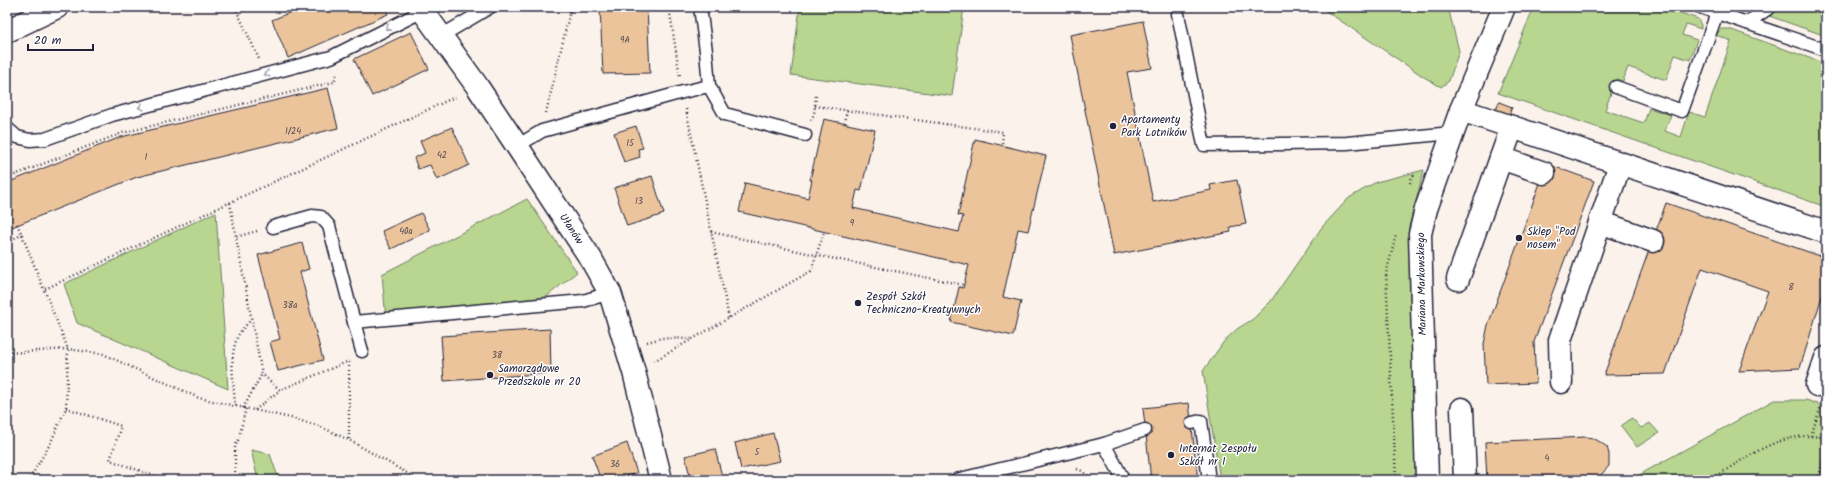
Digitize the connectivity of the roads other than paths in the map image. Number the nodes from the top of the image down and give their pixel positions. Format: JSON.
{"nodes":[{"id":1,"x":57,"y":7,"type":"edge"},
{"id":2,"x":490,"y":7,"type":"edge"},
{"id":3,"x":700,"y":7,"type":"edge"},
{"id":4,"x":1504,"y":7,"type":"edge"},
{"id":5,"x":1700,"y":7,"type":"edge"},
{"id":6,"x":1770,"y":7,"type":"edge"},
{"id":7,"x":421,"y":9,"type":"edge"},
{"id":8,"x":1717,"y":13,"type":"junction"},
{"id":9,"x":1178,"y":14,"type":"dead end"},
{"id":10,"x":1747,"y":23,"type":"junction"},
{"id":11,"x":7,"y":31,"type":"edge"},
{"id":12,"x":441,"y":36,"type":"junction"},
{"id":13,"x":1826,"y":50,"type":"edge"},
{"id":14,"x":709,"y":86,"type":"junction"},
{"id":15,"x":1616,"y":87,"type":"dead end"},
{"id":16,"x":1460,"y":110,"type":"junction"},
{"id":17,"x":1512,"y":127,"type":"junction"},
{"id":18,"x":7,"y":128,"type":"edge"},
{"id":19,"x":1452,"y":133,"type":"junction"},
{"id":20,"x":805,"y":135,"type":"road end"},
{"id":21,"x":517,"y":146,"type":"junction"},
{"id":22,"x":1501,"y":158,"type":"junction"},
{"id":23,"x":1620,"y":164,"type":"junction"},
{"id":24,"x":1544,"y":173,"type":"dead end"},
{"id":25,"x":1600,"y":222,"type":"junction"},
{"id":26,"x":273,"y":227,"type":"road end"},
{"id":27,"x":1826,"y":232,"type":"edge"},
{"id":28,"x":1653,"y":241,"type":"dead end"},
{"id":29,"x":1458,"y":279,"type":"dead end"},
{"id":30,"x":610,"y":293,"type":"junction"},
{"id":31,"x":354,"y":322,"type":"junction"},
{"id":32,"x":362,"y":351,"type":"road end"},
{"id":33,"x":1826,"y":358,"type":"edge"},
{"id":34,"x":1561,"y":382,"type":"dead end"},
{"id":35,"x":1819,"y":395,"type":"road end"},
{"id":36,"x":1462,"y":409,"type":"dead end"},
{"id":37,"x":1192,"y":423,"type":"dead end"},
{"id":38,"x":1145,"y":430,"type":"dead end"},
{"id":39,"x":1104,"y":444,"type":"junction"},
{"id":40,"x":661,"y":480,"type":"edge"},
{"id":41,"x":956,"y":480,"type":"edge"},
{"id":42,"x":1122,"y":480,"type":"edge"},
{"id":43,"x":1209,"y":480,"type":"edge"},
{"id":44,"x":1427,"y":480,"type":"edge"},
{"id":45,"x":1465,"y":480,"type":"edge"}],
"edges":[{"from":1,"to":11,"type":"street"},
{"from":2,"to":12,"type":"lane"},
{"from":3,"to":14,"type":"lane"},
{"from":4,"to":16,"type":"street","name":"Mariana Markowskiego"},
{"from":5,"to":8,"type":"lane"},
{"from":6,"to":10,"type":"lane"},
{"from":7,"to":12,"type":"street","name":"Ułanów"},
{"from":7,"to":18,"type":"lane","one_way":true},
{"from":8,"to":10,"type":"lane"},
{"from":8,"to":15,"type":"lane"},
{"from":9,"to":19,"type":"lane"},
{"from":10,"to":13,"type":"lane"},
{"from":12,"to":21,"type":"street","name":"Ułanów"},
{"from":14,"to":20,"type":"lane"},
{"from":14,"to":21,"type":"lane"},
{"from":16,"to":17,"type":"street"},
{"from":16,"to":19,"type":"street","name":"Mariana Markowskiego"},
{"from":17,"to":22,"type":"street"},
{"from":17,"to":23,"type":"street"},
{"from":19,"to":44,"type":"street","name":"Mariana Markowskiego"},
{"from":21,"to":30,"type":"street","name":"Ułanów"},
{"from":22,"to":24,"type":"street"},
{"from":22,"to":29,"type":"street"},
{"from":23,"to":25,"type":"street"},
{"from":23,"to":27,"type":"street"},
{"from":25,"to":28,"type":"street"},
{"from":25,"to":34,"type":"street"},
{"from":26,"to":31,"type":"lane"},
{"from":30,"to":31,"type":"lane"},
{"from":30,"to":40,"type":"street","name":"Ułanów"},
{"from":31,"to":32,"type":"lane"},
{"from":33,"to":35,"type":"street"},
{"from":36,"to":45,"type":"street"},
{"from":37,"to":43,"type":"lane"},
{"from":38,"to":39,"type":"lane"},
{"from":39,"to":41,"type":"lane"},
{"from":39,"to":42,"type":"lane"}]}
